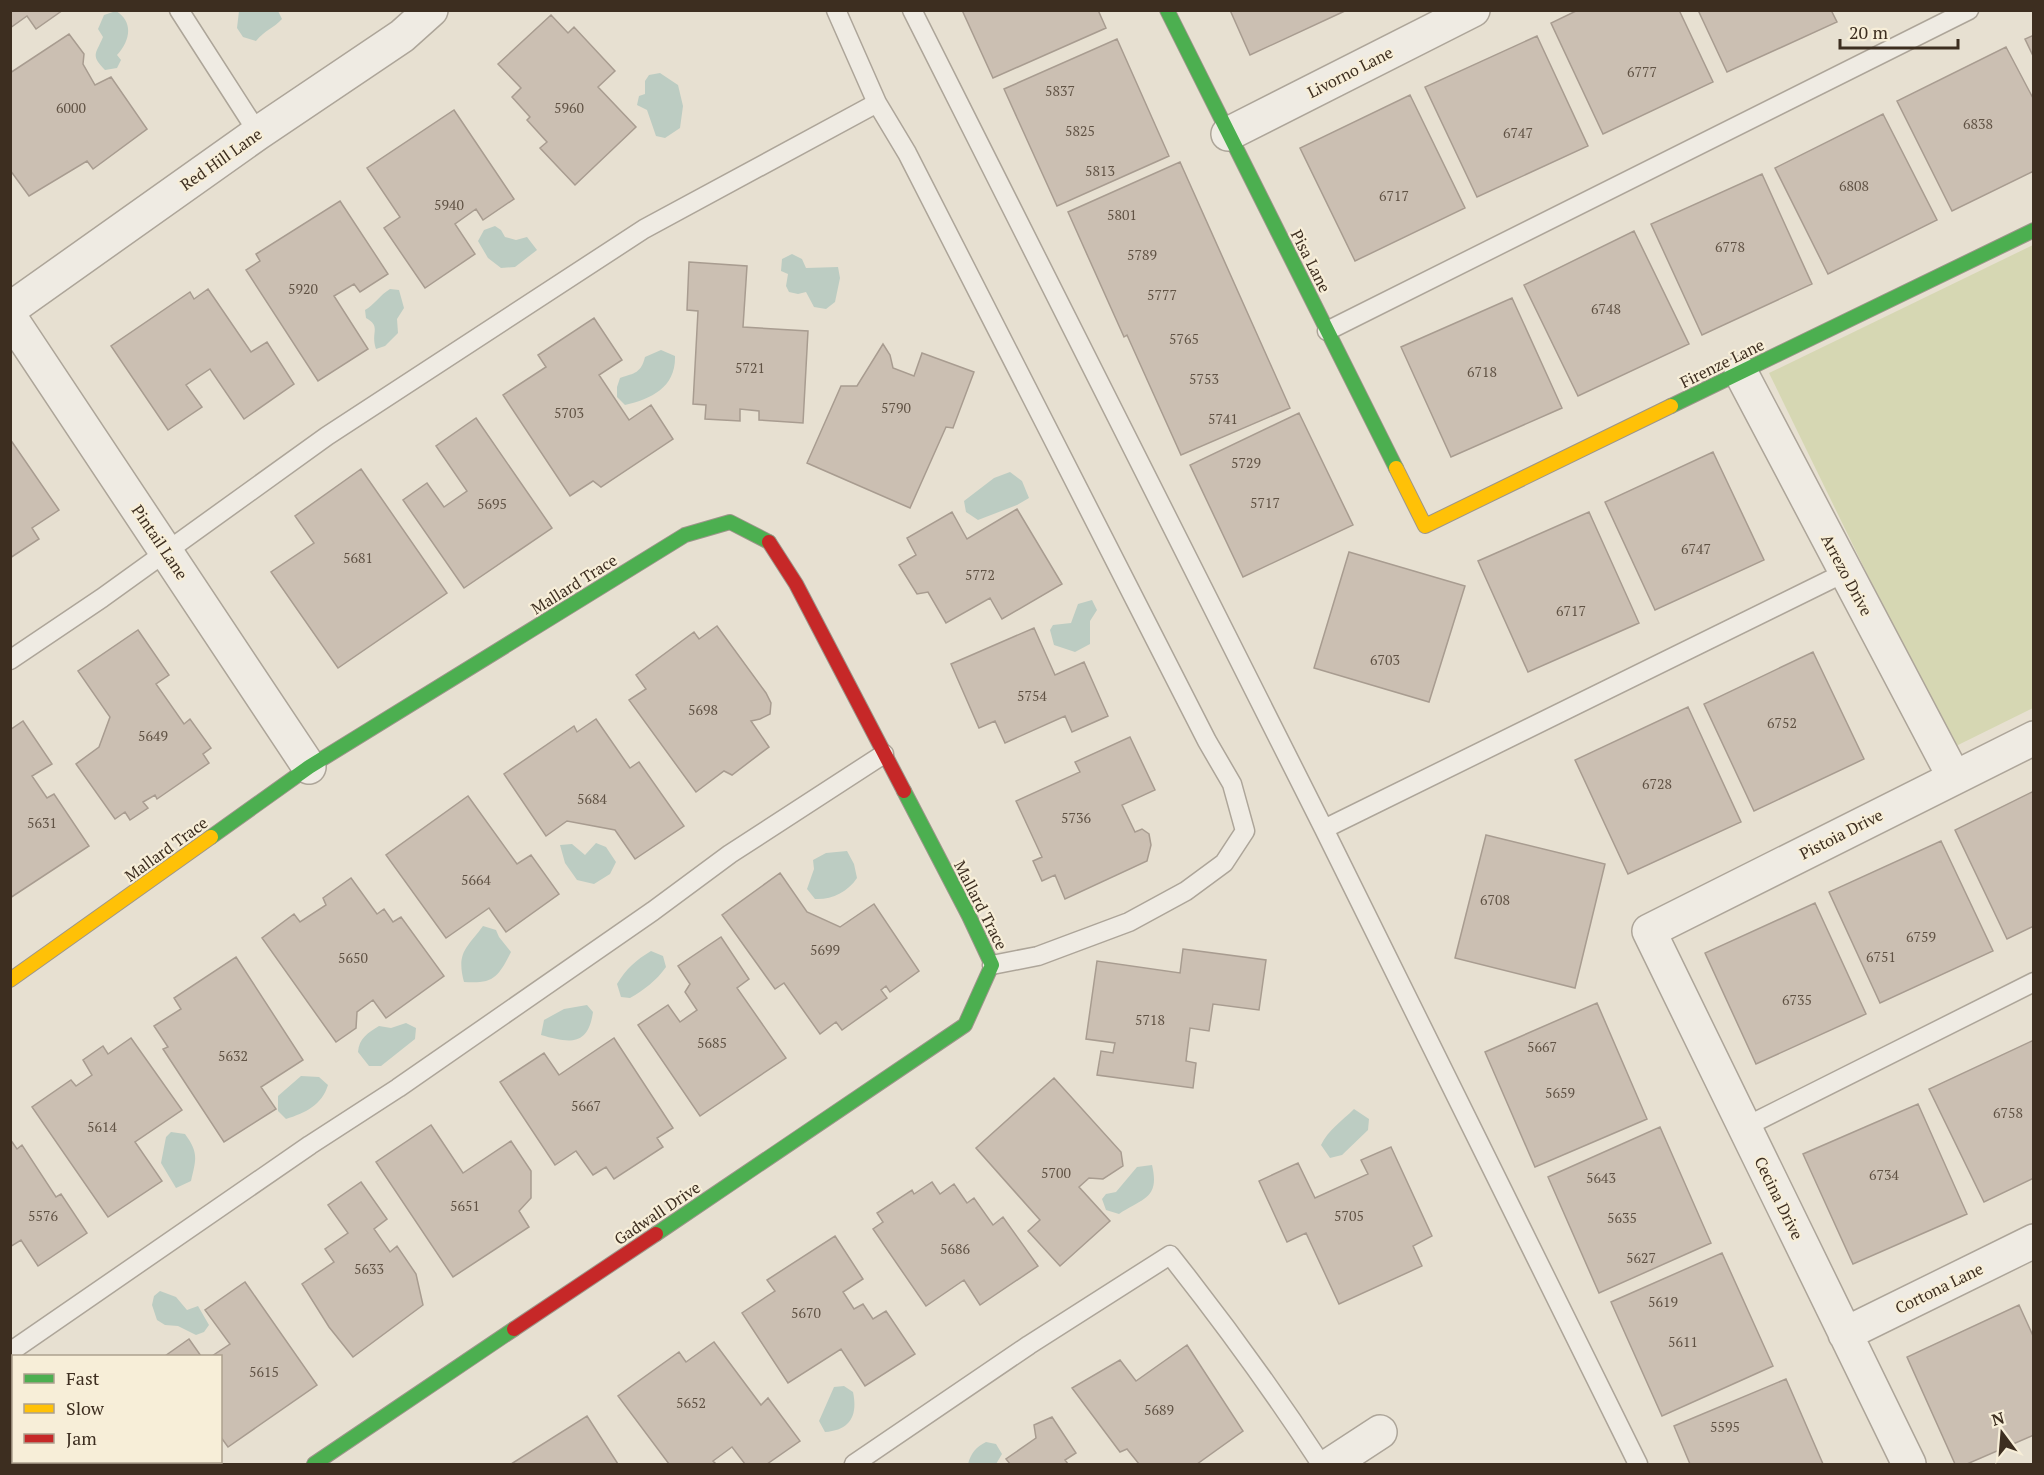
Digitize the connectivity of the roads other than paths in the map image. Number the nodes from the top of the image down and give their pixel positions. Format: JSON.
{"nodes":[{"id":1,"x":179,"y":10,"type":"edge"},
{"id":2,"x":430,"y":10,"type":"edge"},
{"id":3,"x":836,"y":10,"type":"edge"},
{"id":4,"x":912,"y":10,"type":"edge"},
{"id":5,"x":1167,"y":10,"type":"edge"},
{"id":6,"x":1473,"y":10,"type":"edge"},
{"id":7,"x":1969,"y":10,"type":"edge"},
{"id":8,"x":877,"y":103,"type":"junction"},
{"id":9,"x":258,"y":133,"type":"junction"},
{"id":10,"x":1228,"y":134,"type":"junction"},
{"id":11,"x":2034,"y":230,"type":"edge"},
{"id":12,"x":10,"y":309,"type":"edge"},
{"id":13,"x":10,"y":317,"type":"edge"},
{"id":14,"x":1327,"y":331,"type":"junction"},
{"id":15,"x":1741,"y":373,"type":"junction"},
{"id":16,"x":1425,"y":526,"type":"joint"},
{"id":17,"x":166,"y":552,"type":"junction"},
{"id":18,"x":1846,"y":572,"type":"junction"},
{"id":19,"x":10,"y":660,"type":"edge"},
{"id":20,"x":2034,"y":738,"type":"edge"},
{"id":21,"x":884,"y":753,"type":"junction"},
{"id":22,"x":309,"y":767,"type":"junction"},
{"id":23,"x":1954,"y":777,"type":"junction"},
{"id":24,"x":1324,"y":829,"type":"junction"},
{"id":25,"x":1649,"y":931,"type":"joint"},
{"id":26,"x":992,"y":965,"type":"junction"},
{"id":27,"x":10,"y":980,"type":"edge"},
{"id":28,"x":2034,"y":982,"type":"edge"},
{"id":29,"x":1745,"y":1127,"type":"junction"},
{"id":30,"x":2034,"y":1241,"type":"edge"},
{"id":31,"x":1845,"y":1334,"type":"junction"},
{"id":32,"x":10,"y":1352,"type":"edge"},
{"id":33,"x":1380,"y":1432,"type":"dead end"},
{"id":34,"x":314,"y":1464,"type":"edge"},
{"id":35,"x":854,"y":1464,"type":"edge"},
{"id":36,"x":1321,"y":1464,"type":"edge"},
{"id":37,"x":1331,"y":1464,"type":"edge"},
{"id":38,"x":1638,"y":1464,"type":"edge"},
{"id":39,"x":1909,"y":1464,"type":"edge"}],
"edges":[{"from":1,"to":9,"type":"lane"},
{"from":2,"to":9,"type":"street","name":"Red Hill Lane"},
{"from":3,"to":8,"type":"lane"},
{"from":4,"to":24,"type":"lane"},
{"from":5,"to":10,"type":"street","name":"Pisa Lane"},
{"from":6,"to":10,"type":"street","name":"Livorno Lane"},
{"from":7,"to":14,"type":"lane"},
{"from":8,"to":17,"type":"lane"},
{"from":8,"to":26,"type":"lane"},
{"from":9,"to":12,"type":"street","name":"Red Hill Lane"},
{"from":10,"to":14,"type":"street","name":"Pisa Lane"},
{"from":11,"to":15,"type":"street","name":"Firenze Lane"},
{"from":13,"to":17,"type":"street","name":"Pintail Lane"},
{"from":14,"to":16,"type":"street","name":"Pisa Lane"},
{"from":15,"to":16,"type":"street","name":"Firenze Lane"},
{"from":15,"to":18,"type":"street","name":"Arrezo Drive"},
{"from":17,"to":19,"type":"lane"},
{"from":17,"to":22,"type":"street","name":"Pintail Lane"},
{"from":18,"to":23,"type":"street","name":"Arrezo Drive"},
{"from":18,"to":24,"type":"lane"},
{"from":20,"to":23,"type":"street","name":"Pistoia Drive"},
{"from":21,"to":22,"type":"street","name":"Mallard Trace"},
{"from":21,"to":26,"type":"street","name":"Mallard Trace"},
{"from":21,"to":32,"type":"lane"},
{"from":22,"to":27,"type":"street","name":"Mallard Trace"},
{"from":23,"to":25,"type":"street","name":"Pistoia Drive"},
{"from":24,"to":38,"type":"lane"},
{"from":25,"to":29,"type":"street","name":"Cecina Drive"},
{"from":26,"to":34,"type":"street","name":"Gadwall Drive"},
{"from":28,"to":29,"type":"lane"},
{"from":29,"to":31,"type":"street","name":"Cecina Drive"},
{"from":30,"to":31,"type":"street","name":"Cortona Lane"},
{"from":31,"to":39,"type":"street","name":"Cecina Drive"},
{"from":33,"to":37,"type":"street"},
{"from":35,"to":36,"type":"lane"}]}
